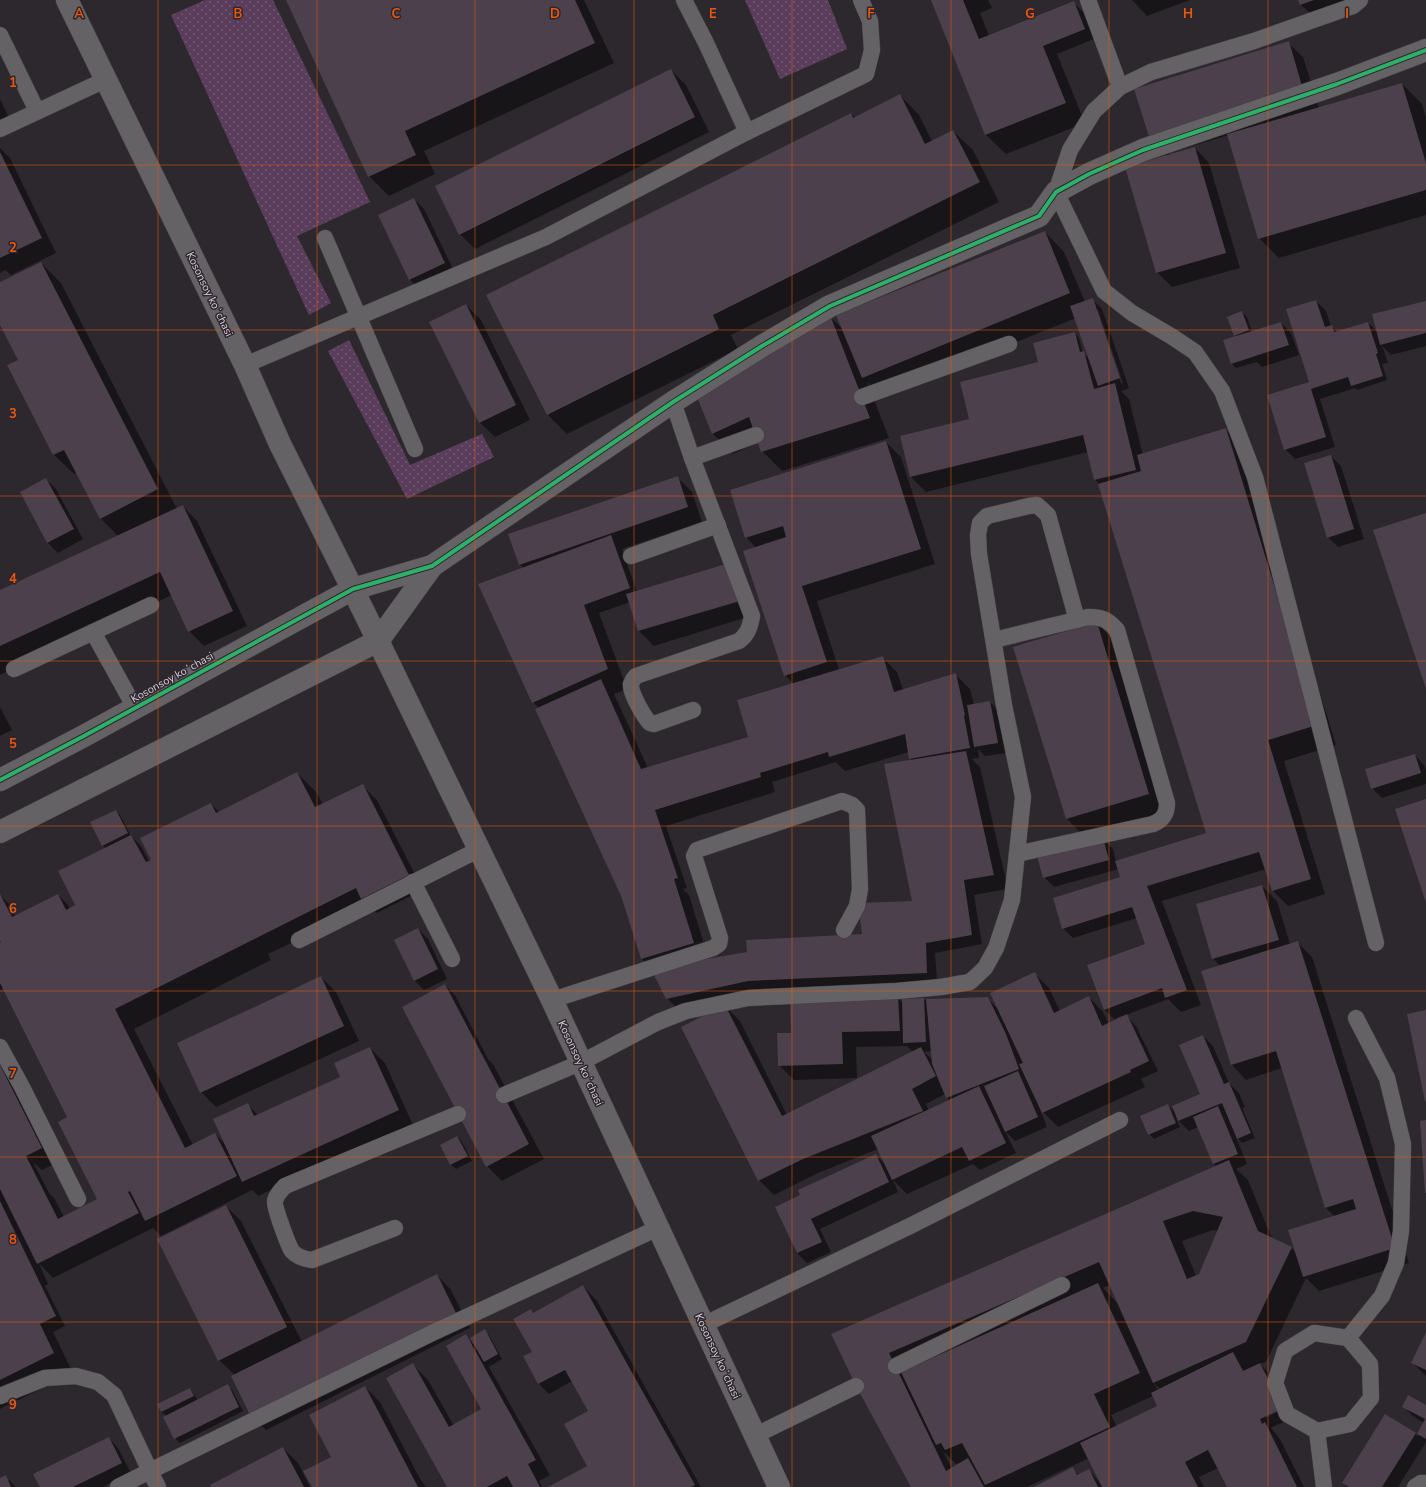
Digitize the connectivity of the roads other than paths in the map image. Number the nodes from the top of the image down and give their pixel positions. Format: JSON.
{"nodes":[{"id":1,"x":67,"y":0,"type":"edge"},
{"id":2,"x":684,"y":0,"type":"edge"},
{"id":3,"x":861,"y":0,"type":"edge"},
{"id":4,"x":1088,"y":0,"type":"edge"},
{"id":5,"x":1360,"y":0,"type":"edge"},
{"id":6,"x":0,"y":34,"type":"edge"},
{"id":7,"x":1426,"y":50,"type":"edge"},
{"id":8,"x":105,"y":80,"type":"junction"},
{"id":9,"x":1120,"y":87,"type":"junction"},
{"id":10,"x":37,"y":112,"type":"junction"},
{"id":11,"x":0,"y":129,"type":"edge"},
{"id":12,"x":747,"y":132,"type":"junction"},
{"id":13,"x":1056,"y":192,"type":"junction"},
{"id":14,"x":325,"y":238,"type":"dead end"},
{"id":15,"x":359,"y":317,"type":"junction"},
{"id":16,"x":1009,"y":344,"type":"dead end"},
{"id":17,"x":244,"y":365,"type":"junction"},
{"id":18,"x":862,"y":397,"type":"dead end"},
{"id":19,"x":673,"y":402,"type":"junction"},
{"id":20,"x":756,"y":435,"type":"dead end"},
{"id":21,"x":415,"y":449,"type":"dead end"},
{"id":22,"x":692,"y":458,"type":"junction"},
{"id":23,"x":718,"y":525,"type":"junction"},
{"id":24,"x":631,"y":556,"type":"dead end"},
{"id":25,"x":432,"y":566,"type":"junction"},
{"id":26,"x":353,"y":589,"type":"junction"},
{"id":27,"x":151,"y":605,"type":"dead end"},
{"id":28,"x":1077,"y":620,"type":"junction"},
{"id":29,"x":94,"y":632,"type":"junction"},
{"id":30,"x":994,"y":640,"type":"junction"},
{"id":31,"x":378,"y":641,"type":"junction"},
{"id":32,"x":14,"y":669,"type":"dead end"},
{"id":33,"x":135,"y":708,"type":"junction"},
{"id":34,"x":693,"y":710,"type":"dead end"},
{"id":35,"x":0,"y":780,"type":"edge"},
{"id":36,"x":0,"y":832,"type":"edge"},
{"id":37,"x":478,"y":850,"type":"junction"},
{"id":38,"x":1017,"y":854,"type":"junction"},
{"id":39,"x":413,"y":882,"type":"junction"},
{"id":40,"x":844,"y":930,"type":"dead end"},
{"id":41,"x":299,"y":940,"type":"dead end"},
{"id":42,"x":1376,"y":943,"type":"dead end"},
{"id":43,"x":452,"y":959,"type":"dead end"},
{"id":44,"x":552,"y":1000,"type":"junction"},
{"id":45,"x":1356,"y":1018,"type":"dead end"},
{"id":46,"x":0,"y":1047,"type":"edge"},
{"id":47,"x":580,"y":1063,"type":"junction"},
{"id":48,"x":504,"y":1095,"type":"dead end"},
{"id":49,"x":458,"y":1114,"type":"dead end"},
{"id":50,"x":1120,"y":1120,"type":"dead end"},
{"id":51,"x":78,"y":1199,"type":"dead end"},
{"id":52,"x":395,"y":1228,"type":"dead end"},
{"id":53,"x":658,"y":1228,"type":"junction"},
{"id":54,"x":1062,"y":1285,"type":"dead end"},
{"id":55,"x":703,"y":1326,"type":"junction"},
{"id":56,"x":1348,"y":1338,"type":"junction"},
{"id":57,"x":896,"y":1366,"type":"dead end"},
{"id":58,"x":856,"y":1386,"type":"dead end"},
{"id":59,"x":0,"y":1396,"type":"edge"},
{"id":60,"x":1317,"y":1431,"type":"junction"},
{"id":61,"x":754,"y":1436,"type":"junction"},
{"id":62,"x":150,"y":1471,"type":"junction"},
{"id":63,"x":1426,"y":1483,"type":"edge"},
{"id":64,"x":118,"y":1487,"type":"edge"},
{"id":65,"x":158,"y":1487,"type":"edge"},
{"id":66,"x":779,"y":1487,"type":"edge"},
{"id":67,"x":1324,"y":1487,"type":"edge"},
{"id":68,"x":1415,"y":1487,"type":"edge"}],
"edges":[{"from":1,"to":8,"type":"street","name":"Kosonsoy koʻchasi"},
{"from":2,"to":12,"type":"lane"},
{"from":3,"to":12,"type":"lane"},
{"from":4,"to":9,"type":"lane"},
{"from":5,"to":9,"type":"lane"},
{"from":6,"to":10,"type":"lane"},
{"from":7,"to":13,"type":"street"},
{"from":8,"to":10,"type":"lane"},
{"from":8,"to":17,"type":"street","name":"Kosonsoy koʻchasi"},
{"from":9,"to":13,"type":"lane"},
{"from":10,"to":11,"type":"lane"},
{"from":12,"to":15,"type":"lane"},
{"from":13,"to":19,"type":"street"},
{"from":13,"to":42,"type":"lane"},
{"from":14,"to":15,"type":"lane"},
{"from":15,"to":17,"type":"lane"},
{"from":15,"to":21,"type":"lane"},
{"from":16,"to":18,"type":"lane"},
{"from":17,"to":26,"type":"street","name":"Kosonsoy koʻchasi"},
{"from":19,"to":22,"type":"lane"},
{"from":19,"to":25,"type":"street"},
{"from":20,"to":22,"type":"lane"},
{"from":22,"to":23,"type":"lane"},
{"from":23,"to":24,"type":"lane"},
{"from":23,"to":34,"type":"lane"},
{"from":25,"to":26,"type":"street"},
{"from":25,"to":31,"type":"street"},
{"from":26,"to":31,"type":"street","name":"Kosonsoy koʻchasi"},
{"from":26,"to":33,"type":"street","name":"Kosonsoy koʻchasi"},
{"from":27,"to":29,"type":"lane"},
{"from":28,"to":30,"type":"lane"},
{"from":28,"to":30,"type":"lane"},
{"from":28,"to":38,"type":"lane"},
{"from":29,"to":32,"type":"lane"},
{"from":29,"to":33,"type":"lane"},
{"from":30,"to":38,"type":"lane"},
{"from":31,"to":36,"type":"street"},
{"from":31,"to":37,"type":"street","name":"Kosonsoy koʻchasi"},
{"from":33,"to":35,"type":"street","name":"Kosonsoy koʻchasi"},
{"from":37,"to":39,"type":"lane"},
{"from":37,"to":44,"type":"street","name":"Kosonsoy koʻchasi"},
{"from":38,"to":47,"type":"lane"},
{"from":39,"to":41,"type":"lane"},
{"from":39,"to":43,"type":"lane"},
{"from":40,"to":44,"type":"lane"},
{"from":44,"to":47,"type":"street","name":"Kosonsoy koʻchasi"},
{"from":45,"to":56,"type":"lane"},
{"from":46,"to":51,"type":"lane"},
{"from":47,"to":48,"type":"lane"},
{"from":47,"to":53,"type":"street","name":"Kosonsoy koʻchasi"},
{"from":49,"to":52,"type":"lane"},
{"from":50,"to":55,"type":"lane"},
{"from":53,"to":55,"type":"street","name":"Kosonsoy koʻchasi"},
{"from":53,"to":62,"type":"lane"},
{"from":54,"to":57,"type":"lane"},
{"from":55,"to":61,"type":"street","name":"Kosonsoy koʻchasi"},
{"from":56,"to":60,"type":"lane"},
{"from":56,"to":60,"type":"lane"},
{"from":58,"to":61,"type":"lane"},
{"from":59,"to":62,"type":"lane"},
{"from":60,"to":67,"type":"lane"},
{"from":61,"to":66,"type":"street","name":"Kosonsoy koʻchasi"},
{"from":62,"to":64,"type":"lane"},
{"from":62,"to":65,"type":"lane"},
{"from":63,"to":68,"type":"lane"}]}
